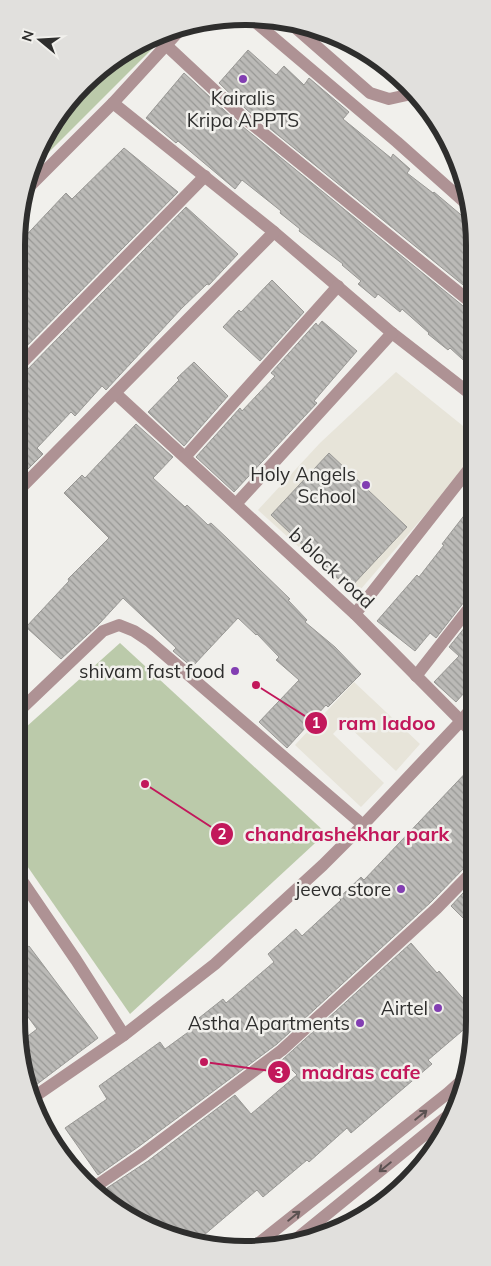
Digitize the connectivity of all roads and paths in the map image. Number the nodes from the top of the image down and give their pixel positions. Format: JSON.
{"nodes":[{"id":1,"x":259,"y":25,"type":"edge"},
{"id":2,"x":301,"y":32,"type":"edge"},
{"id":3,"x":173,"y":38,"type":"edge"},
{"id":4,"x":166,"y":46,"type":"junction"},
{"id":5,"x":406,"y":95,"type":"edge"},
{"id":6,"x":113,"y":103,"type":"junction"},
{"id":7,"x":205,"y":176,"type":"junction"},
{"id":8,"x":35,"y":181,"type":"edge"},
{"id":9,"x":461,"y":198,"type":"edge"},
{"id":10,"x":274,"y":232,"type":"junction"},
{"id":11,"x":338,"y":286,"type":"junction"},
{"id":12,"x":466,"y":298,"type":"edge"},
{"id":13,"x":392,"y":333,"type":"junction"},
{"id":14,"x":25,"y":360,"type":"edge"},
{"id":15,"x":466,"y":391,"type":"edge"},
{"id":16,"x":115,"y":393,"type":"junction"},
{"id":17,"x":185,"y":457,"type":"junction"},
{"id":18,"x":466,"y":473,"type":"edge"},
{"id":19,"x":25,"y":484,"type":"edge"},
{"id":20,"x":236,"y":504,"type":"junction"},
{"id":21,"x":466,"y":612,"type":"edge"},
{"id":22,"x":355,"y":614,"type":"junction"},
{"id":23,"x":416,"y":676,"type":"junction"},
{"id":24,"x":25,"y":705,"type":"edge"},
{"id":25,"x":466,"y":715,"type":"edge"},
{"id":26,"x":461,"y":721,"type":"junction"},
{"id":27,"x":466,"y":726,"type":"edge"},
{"id":28,"x":363,"y":825,"type":"junction"},
{"id":29,"x":466,"y":878,"type":"edge"},
{"id":30,"x":25,"y":885,"type":"edge"},
{"id":31,"x":124,"y":1035,"type":"junction"},
{"id":32,"x":456,"y":1086,"type":"edge"},
{"id":33,"x":38,"y":1094,"type":"edge"},
{"id":34,"x":441,"y":1121,"type":"edge"},
{"id":35,"x":98,"y":1184,"type":"edge"},
{"id":36,"x":304,"y":1233,"type":"edge"},
{"id":37,"x":263,"y":1241,"type":"edge"}],
"edges":[{"from":1,"to":9,"type":"street"},
{"from":2,"to":5,"type":"street"},
{"from":3,"to":4,"type":"street"},
{"from":4,"to":6,"type":"street"},
{"from":4,"to":12,"type":"street"},
{"from":6,"to":7,"type":"street"},
{"from":6,"to":8,"type":"street"},
{"from":7,"to":10,"type":"street"},
{"from":7,"to":14,"type":"street"},
{"from":10,"to":11,"type":"street"},
{"from":10,"to":16,"type":"street"},
{"from":11,"to":13,"type":"street"},
{"from":11,"to":17,"type":"street"},
{"from":13,"to":15,"type":"street"},
{"from":13,"to":20,"type":"street"},
{"from":16,"to":17,"type":"street","name":"b block road"},
{"from":16,"to":19,"type":"street"},
{"from":17,"to":20,"type":"street","name":"b block road"},
{"from":18,"to":22,"type":"street"},
{"from":20,"to":22,"type":"street","name":"b block road"},
{"from":21,"to":23,"type":"street"},
{"from":22,"to":23,"type":"street","name":"b block road"},
{"from":23,"to":26,"type":"street","name":"b block road"},
{"from":24,"to":28,"type":"street"},
{"from":25,"to":26,"type":"street"},
{"from":26,"to":27,"type":"street","name":"b block road"},
{"from":26,"to":28,"type":"street"},
{"from":28,"to":31,"type":"street"},
{"from":29,"to":35,"type":"street"},
{"from":30,"to":31,"type":"street"},
{"from":31,"to":33,"type":"street"},
{"from":37,"to":32,"type":"street","one_way":true},
{"from":34,"to":36,"type":"street","one_way":true}]}
